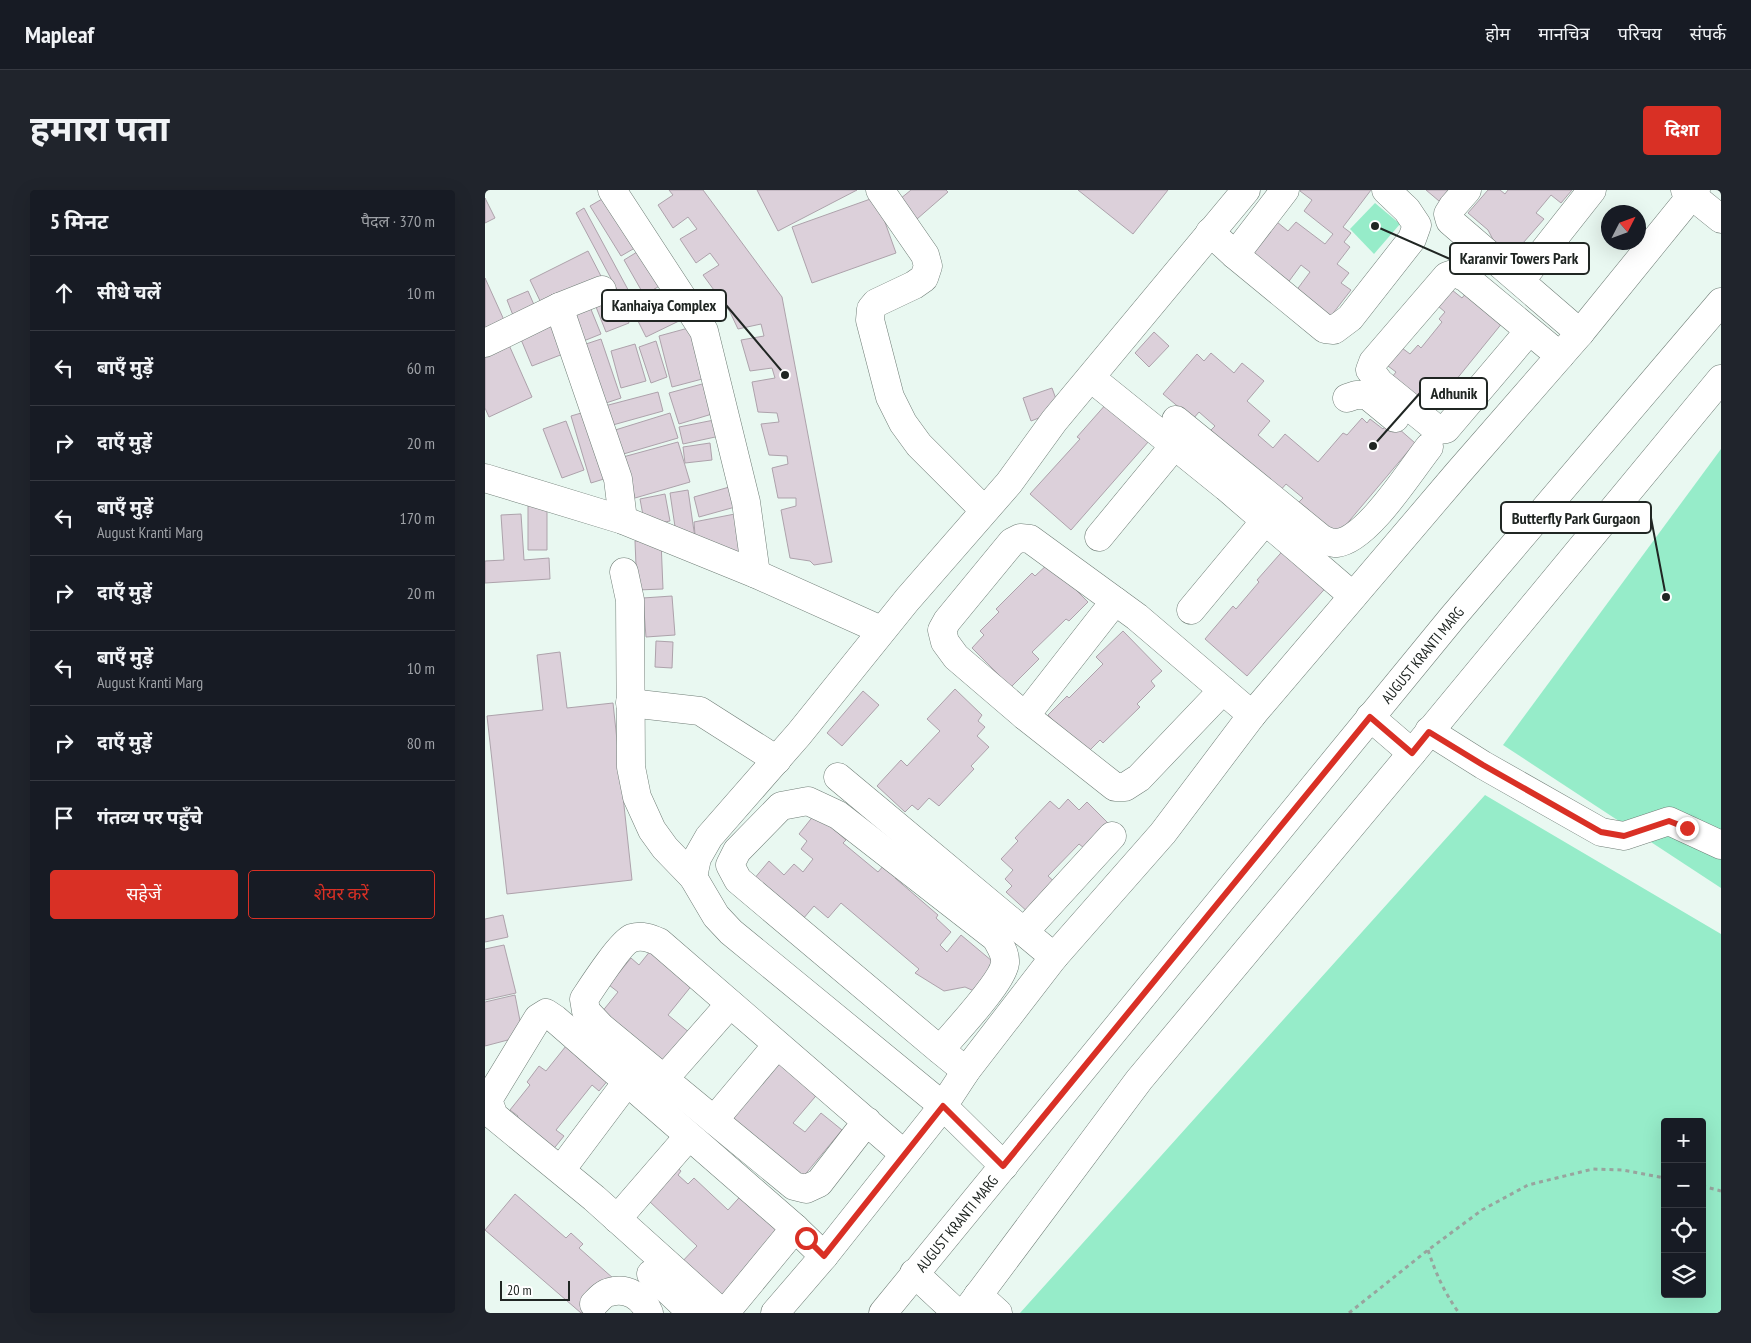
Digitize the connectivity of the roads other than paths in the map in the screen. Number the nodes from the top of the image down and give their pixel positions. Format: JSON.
{"nodes":[{"id":1,"x":612,"y":190,"type":"edge"},
{"id":2,"x":880,"y":190,"type":"edge"},
{"id":3,"x":1246,"y":190,"type":"edge"},
{"id":4,"x":1285,"y":190,"type":"edge"},
{"id":5,"x":1386,"y":190,"type":"edge"},
{"id":6,"x":1467,"y":190,"type":"edge"},
{"id":7,"x":1592,"y":190,"type":"edge"},
{"id":8,"x":1691,"y":192,"type":"edge"},
{"id":9,"x":1721,"y":219,"type":"edge"},
{"id":10,"x":1210,"y":232,"type":"junction"},
{"id":11,"x":1235,"y":255,"type":"junction"},
{"id":12,"x":1521,"y":280,"type":"junction"},
{"id":13,"x":602,"y":290,"type":"dead end"},
{"id":14,"x":1721,"y":302,"type":"edge"},
{"id":15,"x":559,"y":307,"type":"junction"},
{"id":16,"x":1529,"y":332,"type":"junction"},
{"id":17,"x":1580,"y":333,"type":"junction"},
{"id":18,"x":485,"y":343,"type":"edge"},
{"id":19,"x":1560,"y":356,"type":"junction"},
{"id":20,"x":1091,"y":378,"type":"junction"},
{"id":21,"x":1721,"y":379,"type":"edge"},
{"id":22,"x":1347,"y":398,"type":"dead end"},
{"id":23,"x":1175,"y":433,"type":"junction"},
{"id":24,"x":1429,"y":447,"type":"junction"},
{"id":25,"x":1458,"y":473,"type":"junction"},
{"id":26,"x":485,"y":478,"type":"edge"},
{"id":27,"x":984,"y":510,"type":"junction"},
{"id":28,"x":623,"y":520,"type":"junction"},
{"id":29,"x":1265,"y":521,"type":"junction"},
{"id":30,"x":1099,"y":538,"type":"dead end"},
{"id":31,"x":624,"y":572,"type":"dead end"},
{"id":32,"x":756,"y":574,"type":"junction"},
{"id":33,"x":1353,"y":596,"type":"junction"},
{"id":34,"x":1115,"y":602,"type":"junction"},
{"id":35,"x":1191,"y":610,"type":"dead end"},
{"id":36,"x":881,"y":630,"type":"junction"},
{"id":37,"x":1223,"y":690,"type":"junction"},
{"id":38,"x":630,"y":703,"type":"junction"},
{"id":39,"x":1251,"y":715,"type":"junction"},
{"id":40,"x":1025,"y":716,"type":"junction"},
{"id":41,"x":1370,"y":717,"type":"junction"},
{"id":42,"x":1429,"y":732,"type":"junction"},
{"id":43,"x":1412,"y":753,"type":"junction"},
{"id":44,"x":777,"y":760,"type":"junction"},
{"id":45,"x":838,"y":777,"type":"dead end"},
{"id":46,"x":1112,"y":836,"type":"dead end"},
{"id":47,"x":1721,"y":845,"type":"edge"},
{"id":48,"x":693,"y":877,"type":"junction"},
{"id":49,"x":1024,"y":932,"type":"junction"},
{"id":50,"x":1054,"y":957,"type":"junction"},
{"id":51,"x":730,"y":1004,"type":"junction"},
{"id":52,"x":777,"y":1044,"type":"junction"},
{"id":53,"x":940,"y":1050,"type":"junction"},
{"id":54,"x":966,"y":1071,"type":"junction"},
{"id":55,"x":665,"y":1079,"type":"junction"},
{"id":56,"x":627,"y":1082,"type":"junction"},
{"id":57,"x":943,"y":1106,"type":"junction"},
{"id":58,"x":714,"y":1120,"type":"junction"},
{"id":59,"x":867,"y":1121,"type":"junction"},
{"id":60,"x":485,"y":1124,"type":"edge"},
{"id":61,"x":688,"y":1137,"type":"junction"},
{"id":62,"x":904,"y":1154,"type":"junction"},
{"id":63,"x":1003,"y":1166,"type":"junction"},
{"id":64,"x":561,"y":1170,"type":"junction"},
{"id":65,"x":617,"y":1219,"type":"junction"},
{"id":66,"x":795,"y":1228,"type":"junction"},
{"id":67,"x":824,"y":1256,"type":"junction"},
{"id":68,"x":914,"y":1273,"type":"junction"},
{"id":69,"x":594,"y":1304,"type":"dead end"},
{"id":70,"x":981,"y":1307,"type":"edge"},
{"id":71,"x":649,"y":1313,"type":"edge"},
{"id":72,"x":692,"y":1313,"type":"edge"},
{"id":73,"x":723,"y":1313,"type":"edge"},
{"id":74,"x":775,"y":1313,"type":"edge"},
{"id":75,"x":883,"y":1313,"type":"edge"},
{"id":76,"x":957,"y":1313,"type":"edge"}],
"edges":[{"from":1,"to":32,"type":"street"},
{"from":2,"to":27,"type":"street"},
{"from":3,"to":10,"type":"street"},
{"from":4,"to":11,"type":"street"},
{"from":5,"to":11,"type":"street"},
{"from":6,"to":12,"type":"street"},
{"from":7,"to":12,"type":"street"},
{"from":8,"to":9,"type":"street"},
{"from":8,"to":17,"type":"street"},
{"from":10,"to":11,"type":"street"},
{"from":10,"to":20,"type":"street"},
{"from":12,"to":17,"type":"street"},
{"from":13,"to":15,"type":"street"},
{"from":14,"to":41,"type":"street","name":"AUGUST KRANTI MARG"},
{"from":15,"to":18,"type":"street"},
{"from":15,"to":28,"type":"street"},
{"from":16,"to":16,"type":"street"},
{"from":16,"to":19,"type":"street"},
{"from":17,"to":19,"type":"street"},
{"from":19,"to":25,"type":"street"},
{"from":20,"to":23,"type":"street"},
{"from":20,"to":27,"type":"street"},
{"from":21,"to":42,"type":"street"},
{"from":22,"to":24,"type":"street"},
{"from":23,"to":24,"type":"street"},
{"from":23,"to":29,"type":"street"},
{"from":23,"to":30,"type":"street"},
{"from":24,"to":25,"type":"street"},
{"from":25,"to":33,"type":"street"},
{"from":26,"to":28,"type":"street"},
{"from":27,"to":36,"type":"street"},
{"from":28,"to":32,"type":"street"},
{"from":29,"to":33,"type":"street"},
{"from":29,"to":35,"type":"street"},
{"from":31,"to":38,"type":"street"},
{"from":32,"to":36,"type":"street"},
{"from":33,"to":39,"type":"street"},
{"from":34,"to":37,"type":"street"},
{"from":34,"to":40,"type":"street"},
{"from":34,"to":40,"type":"street"},
{"from":36,"to":44,"type":"street"},
{"from":37,"to":39,"type":"street"},
{"from":37,"to":40,"type":"street"},
{"from":38,"to":44,"type":"street"},
{"from":38,"to":48,"type":"street"},
{"from":39,"to":50,"type":"street"},
{"from":41,"to":43,"type":"street"},
{"from":41,"to":63,"type":"street","name":"AUGUST KRANTI MARG"},
{"from":42,"to":43,"type":"street"},
{"from":42,"to":47,"type":"street"},
{"from":43,"to":70,"type":"street"},
{"from":44,"to":48,"type":"street"},
{"from":45,"to":49,"type":"street"},
{"from":46,"to":49,"type":"street"},
{"from":48,"to":57,"type":"street"},
{"from":49,"to":50,"type":"street"},
{"from":50,"to":54,"type":"street"},
{"from":51,"to":52,"type":"street"},
{"from":51,"to":55,"type":"street"},
{"from":51,"to":55,"type":"street"},
{"from":52,"to":58,"type":"street"},
{"from":52,"to":59,"type":"street"},
{"from":53,"to":53,"type":"street"},
{"from":53,"to":54,"type":"street"},
{"from":54,"to":57,"type":"street"},
{"from":55,"to":58,"type":"street"},
{"from":56,"to":61,"type":"street"},
{"from":56,"to":64,"type":"street"},
{"from":56,"to":64,"type":"street"},
{"from":57,"to":62,"type":"street"},
{"from":57,"to":63,"type":"street"},
{"from":58,"to":59,"type":"street"},
{"from":59,"to":62,"type":"street"},
{"from":60,"to":72,"type":"street"},
{"from":61,"to":65,"type":"street"},
{"from":61,"to":66,"type":"street"},
{"from":62,"to":67,"type":"street"},
{"from":63,"to":68,"type":"street","name":"AUGUST KRANTI MARG"},
{"from":64,"to":65,"type":"street"},
{"from":65,"to":73,"type":"street"},
{"from":66,"to":67,"type":"street"},
{"from":66,"to":73,"type":"street"},
{"from":67,"to":74,"type":"street"},
{"from":68,"to":75,"type":"street","name":"AUGUST KRANTI MARG"},
{"from":68,"to":76,"type":"street"},
{"from":69,"to":71,"type":"street"}]}
